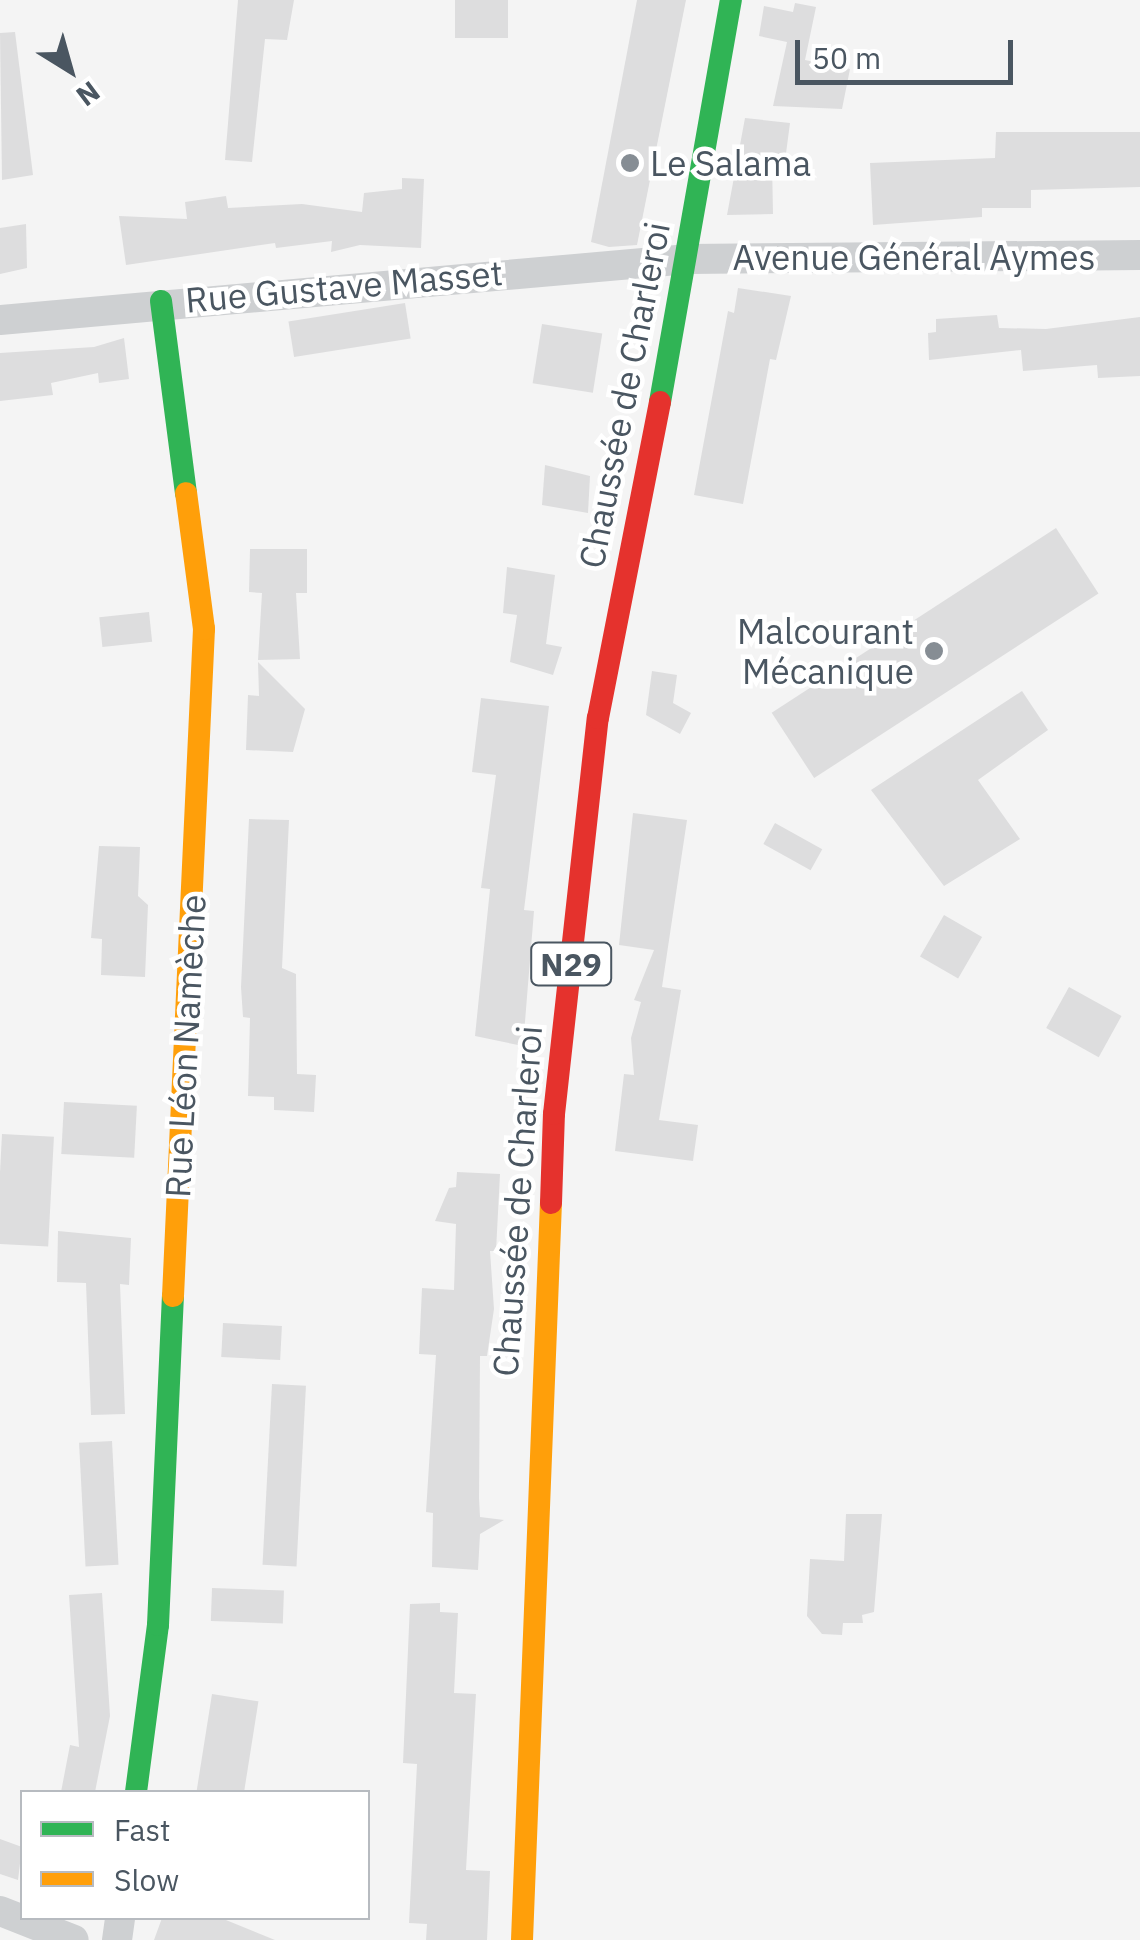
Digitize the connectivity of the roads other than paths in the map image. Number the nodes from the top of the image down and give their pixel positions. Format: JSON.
{"nodes":[{"id":1,"x":730,"y":0,"type":"edge"},
{"id":2,"x":1140,"y":255,"type":"edge"},
{"id":3,"x":688,"y":258,"type":"junction"},
{"id":4,"x":161,"y":302,"type":"junction"},
{"id":5,"x":0,"y":320,"type":"edge"},
{"id":6,"x":136,"y":1790,"type":"edge"},
{"id":7,"x":21,"y":1920,"type":"edge"},
{"id":8,"x":74,"y":1940,"type":"edge"},
{"id":9,"x":522,"y":1940,"type":"edge"}],
"edges":[{"from":1,"to":3,"type":"main road","name":"Chaussée de Charleroi","number":"N29"},
{"from":2,"to":3,"type":"street","name":"Avenue Général Aymes"},
{"from":3,"to":4,"type":"street","name":"Rue Gustave Masset"},
{"from":3,"to":9,"type":"main road","name":"Chaussée de Charleroi","number":"N29"},
{"from":4,"to":5,"type":"street","name":"Rue Gustave Masset"},
{"from":4,"to":6,"type":"main road","name":"Rue Léon Namèche"},
{"from":7,"to":8,"type":"street"}]}
